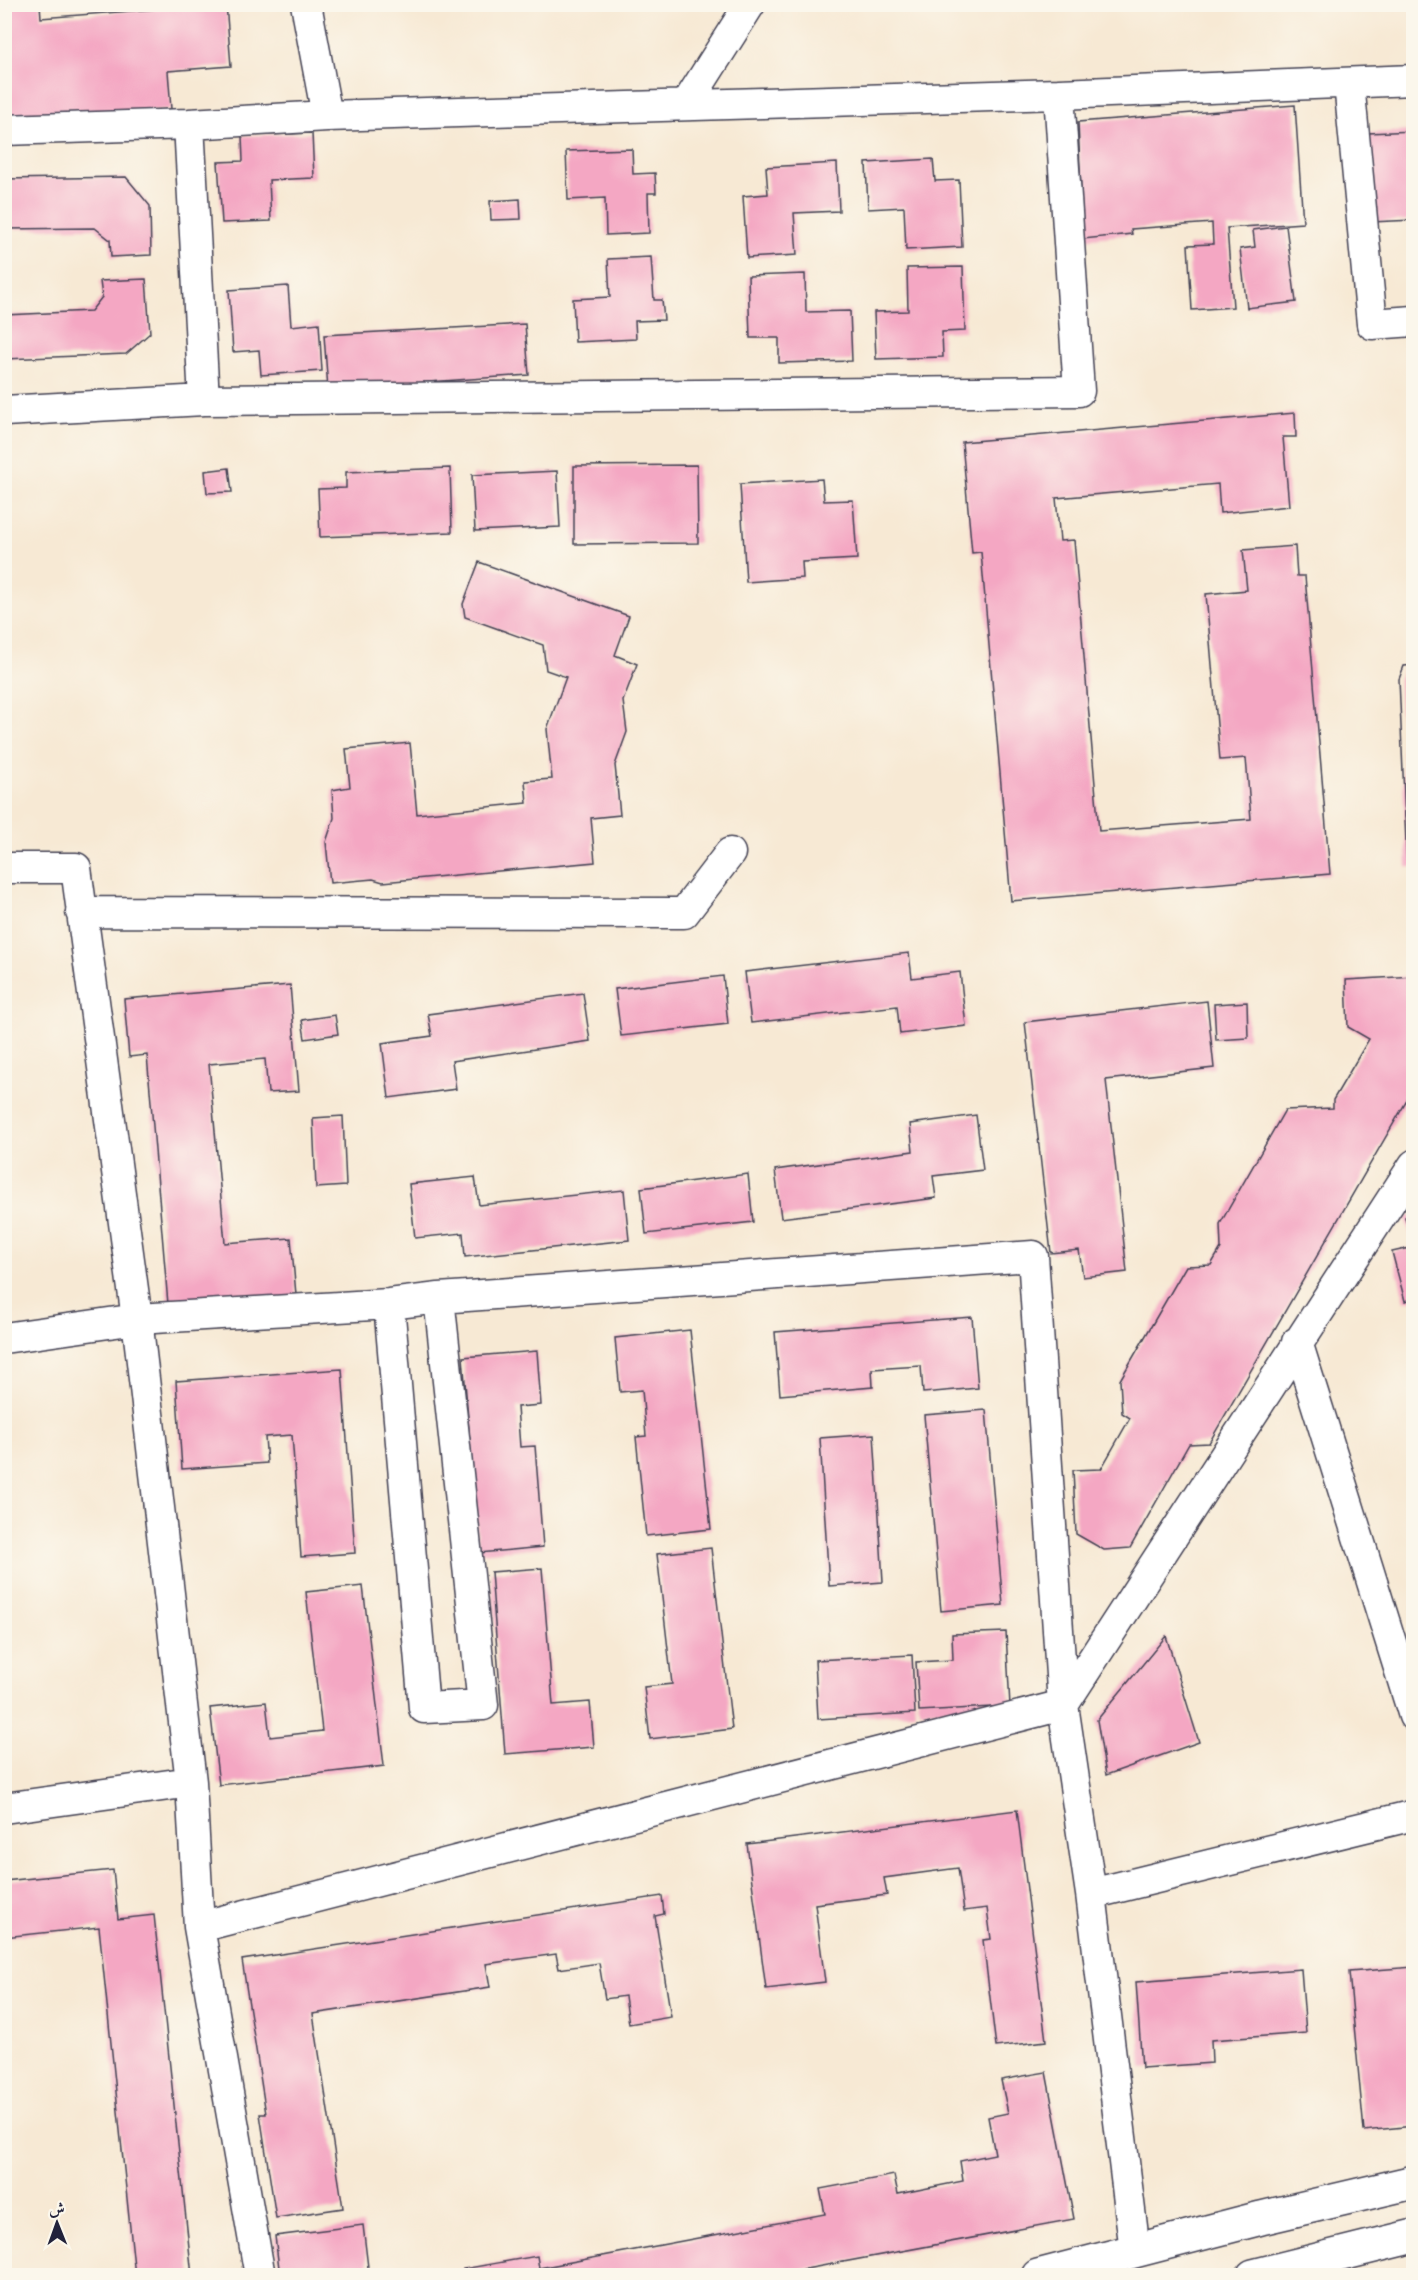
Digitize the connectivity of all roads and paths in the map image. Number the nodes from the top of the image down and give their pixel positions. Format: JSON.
{"nodes":[{"id":1,"x":306,"y":4,"type":"edge"},
{"id":2,"x":750,"y":4,"type":"edge"},
{"id":3,"x":1413,"y":80,"type":"edge"},
{"id":4,"x":1349,"y":82,"type":"junction"},
{"id":5,"x":1059,"y":94,"type":"junction"},
{"id":6,"x":686,"y":105,"type":"junction"},
{"id":7,"x":327,"y":116,"type":"junction"},
{"id":8,"x":189,"y":124,"type":"junction"},
{"id":9,"x":4,"y":130,"type":"edge"},
{"id":10,"x":1413,"y":321,"type":"edge"},
{"id":11,"x":204,"y":400,"type":"junction"},
{"id":12,"x":4,"y":411,"type":"edge"},
{"id":13,"x":730,"y":853,"type":"dead end"},
{"id":14,"x":4,"y":868,"type":"edge"},
{"id":15,"x":81,"y":912,"type":"junction"},
{"id":16,"x":1413,"y":1165,"type":"edge"},
{"id":17,"x":439,"y":1298,"type":"junction"},
{"id":18,"x":389,"y":1304,"type":"junction"},
{"id":19,"x":137,"y":1319,"type":"junction"},
{"id":20,"x":4,"y":1338,"type":"edge"},
{"id":21,"x":1297,"y":1342,"type":"junction"},
{"id":22,"x":1063,"y":1705,"type":"junction"},
{"id":23,"x":1413,"y":1716,"type":"edge"},
{"id":24,"x":191,"y":1782,"type":"junction"},
{"id":25,"x":4,"y":1808,"type":"edge"},
{"id":26,"x":1413,"y":1815,"type":"edge"},
{"id":27,"x":1091,"y":1894,"type":"junction"},
{"id":28,"x":199,"y":1927,"type":"junction"},
{"id":29,"x":1413,"y":2182,"type":"edge"},
{"id":30,"x":1413,"y":2236,"type":"edge"},
{"id":31,"x":1135,"y":2252,"type":"junction"},
{"id":32,"x":260,"y":2276,"type":"edge"},
{"id":33,"x":1038,"y":2276,"type":"edge"},
{"id":34,"x":1252,"y":2276,"type":"edge"}],
"edges":[{"from":1,"to":7,"type":"street"},
{"from":2,"to":6,"type":"street"},
{"from":3,"to":4,"type":"street"},
{"from":4,"to":5,"type":"street"},
{"from":4,"to":10,"type":"street"},
{"from":5,"to":6,"type":"street"},
{"from":5,"to":11,"type":"street"},
{"from":6,"to":7,"type":"street"},
{"from":7,"to":8,"type":"street"},
{"from":8,"to":9,"type":"street"},
{"from":8,"to":11,"type":"street"},
{"from":11,"to":12,"type":"street"},
{"from":13,"to":15,"type":"street"},
{"from":14,"to":15,"type":"street"},
{"from":15,"to":19,"type":"street"},
{"from":16,"to":21,"type":"street"},
{"from":17,"to":18,"type":"street"},
{"from":17,"to":18,"type":"street"},
{"from":17,"to":22,"type":"street"},
{"from":18,"to":19,"type":"street"},
{"from":19,"to":20,"type":"street"},
{"from":19,"to":24,"type":"street"},
{"from":21,"to":22,"type":"street"},
{"from":21,"to":23,"type":"street"},
{"from":22,"to":27,"type":"street"},
{"from":22,"to":28,"type":"street"},
{"from":24,"to":25,"type":"street"},
{"from":24,"to":28,"type":"street"},
{"from":26,"to":27,"type":"street"},
{"from":27,"to":31,"type":"street"},
{"from":28,"to":32,"type":"street"},
{"from":29,"to":31,"type":"main road"},
{"from":30,"to":34,"type":"main road"},
{"from":31,"to":33,"type":"main road"}]}
